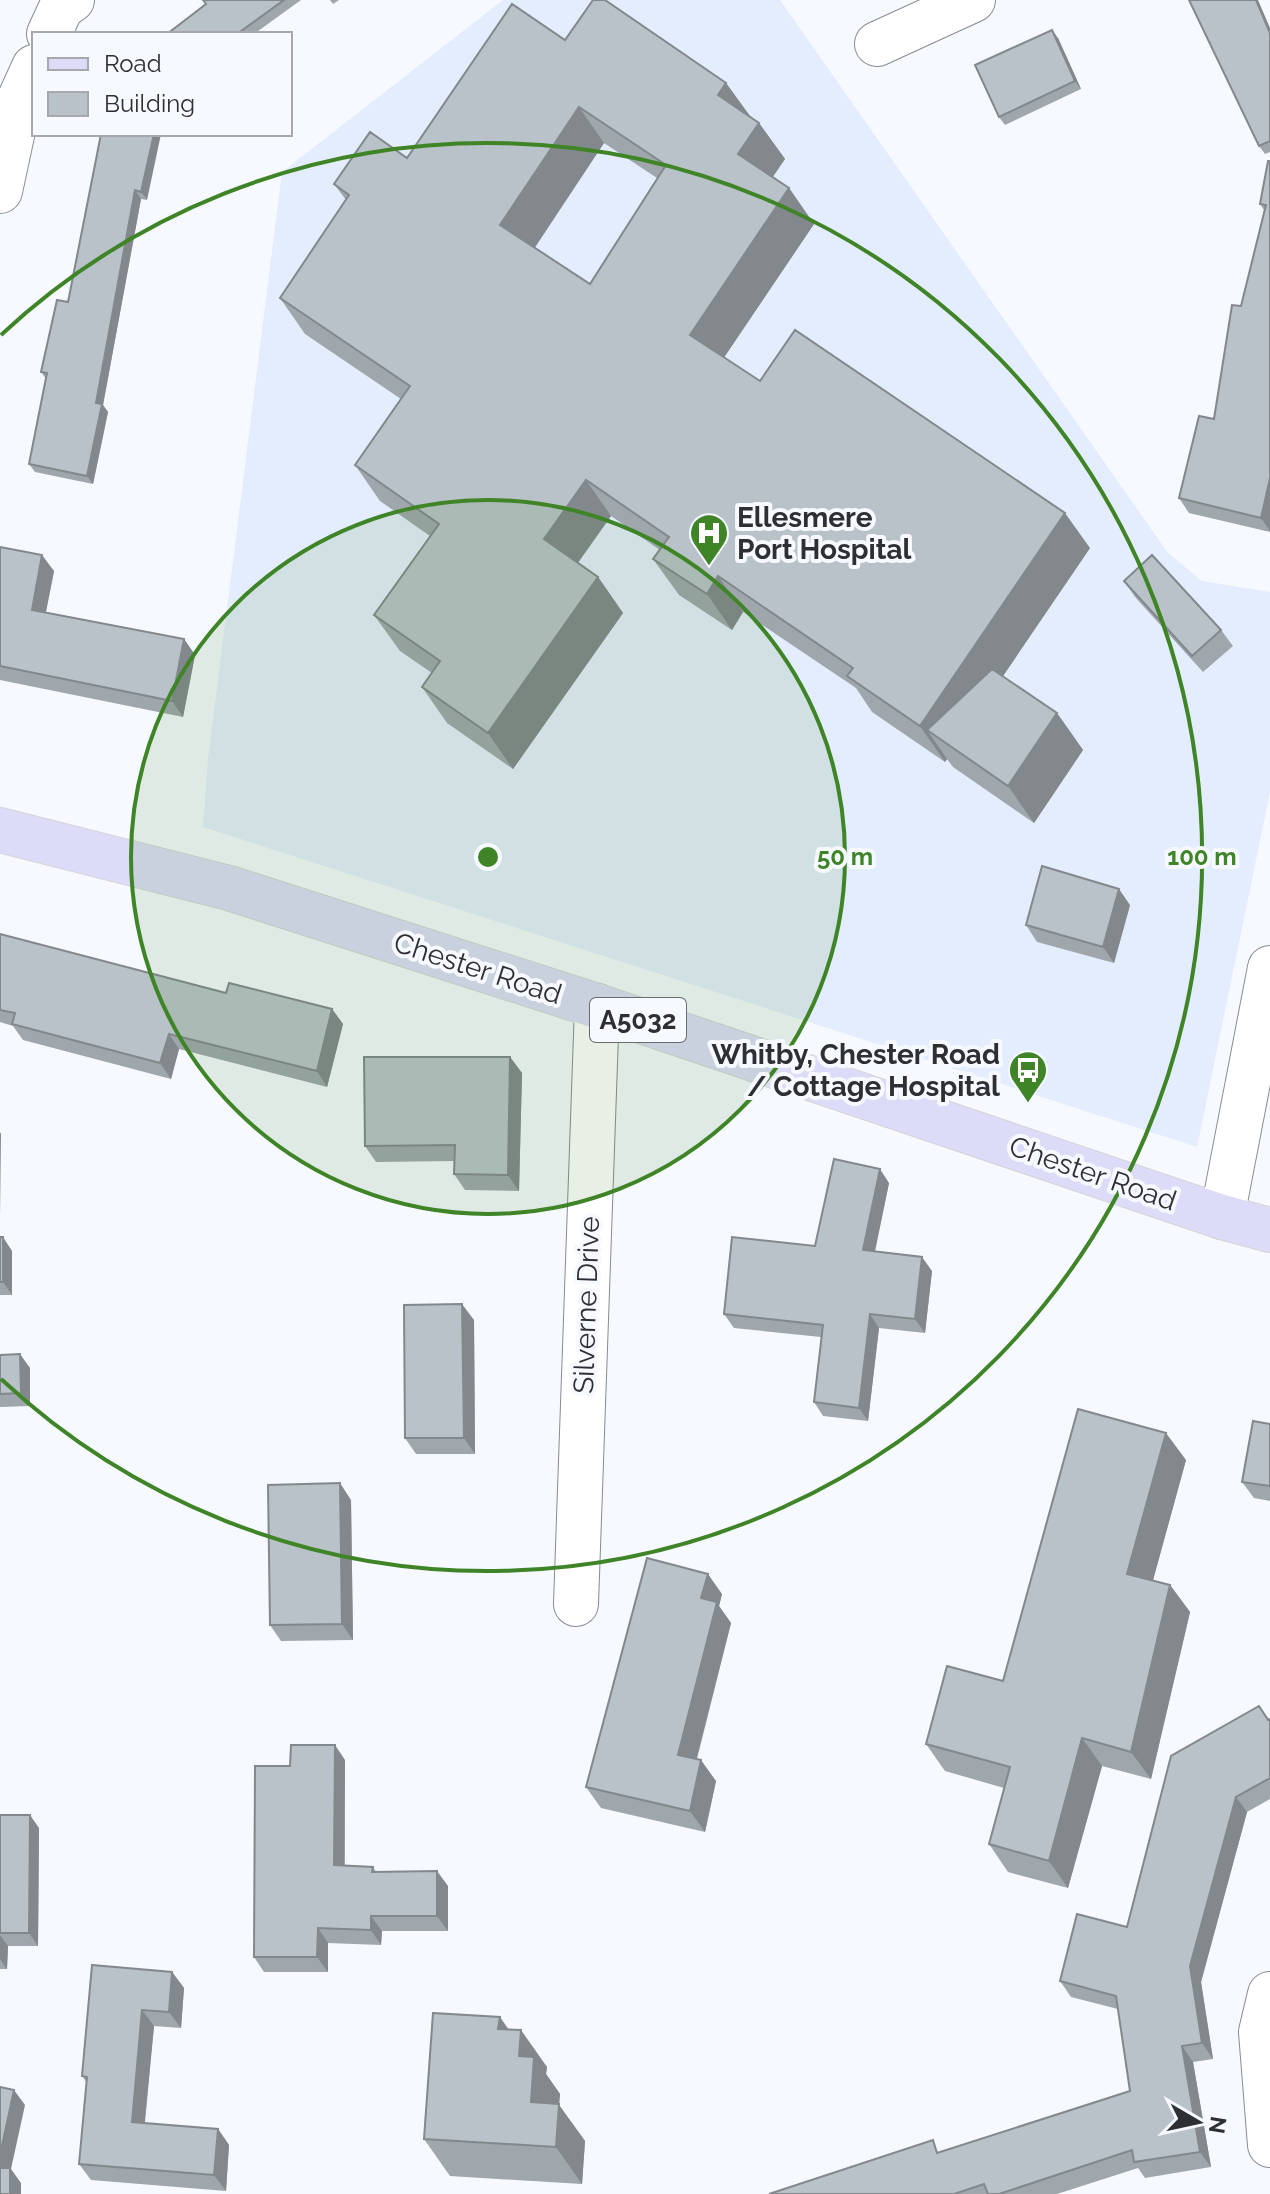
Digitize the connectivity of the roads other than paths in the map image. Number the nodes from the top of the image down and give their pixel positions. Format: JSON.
{"nodes":[{"id":1,"x":72,"y":0,"type":"edge"},
{"id":2,"x":973,"y":0,"type":"edge"},
{"id":3,"x":50,"y":32,"type":"edge"},
{"id":4,"x":877,"y":44,"type":"dead end"},
{"id":5,"x":18,"y":86,"type":"edge"},
{"id":6,"x":0,"y":191,"type":"edge"},
{"id":7,"x":0,"y":830,"type":"edge"},
{"id":8,"x":1270,"y":968,"type":"edge"},
{"id":9,"x":597,"y":1006,"type":"junction"},
{"id":10,"x":1222,"y":1217,"type":"junction"},
{"id":11,"x":1270,"y":1230,"type":"edge"},
{"id":12,"x":576,"y":1604,"type":"dead end"},
{"id":13,"x":1270,"y":1994,"type":"edge"},
{"id":14,"x":1270,"y":2145,"type":"edge"}],
"edges":[{"from":1,"to":3,"type":"street"},
{"from":2,"to":4,"type":"street"},
{"from":5,"to":6,"type":"street"},
{"from":7,"to":9,"type":"main road","name":"Chester Road","number":"A5032"},
{"from":8,"to":10,"type":"street"},
{"from":9,"to":10,"type":"main road","name":"Chester Road","number":"A5032"},
{"from":9,"to":12,"type":"street","name":"Silverne Drive"},
{"from":10,"to":11,"type":"main road","name":"Chester Road","number":"A5032"},
{"from":13,"to":14,"type":"street"}]}
